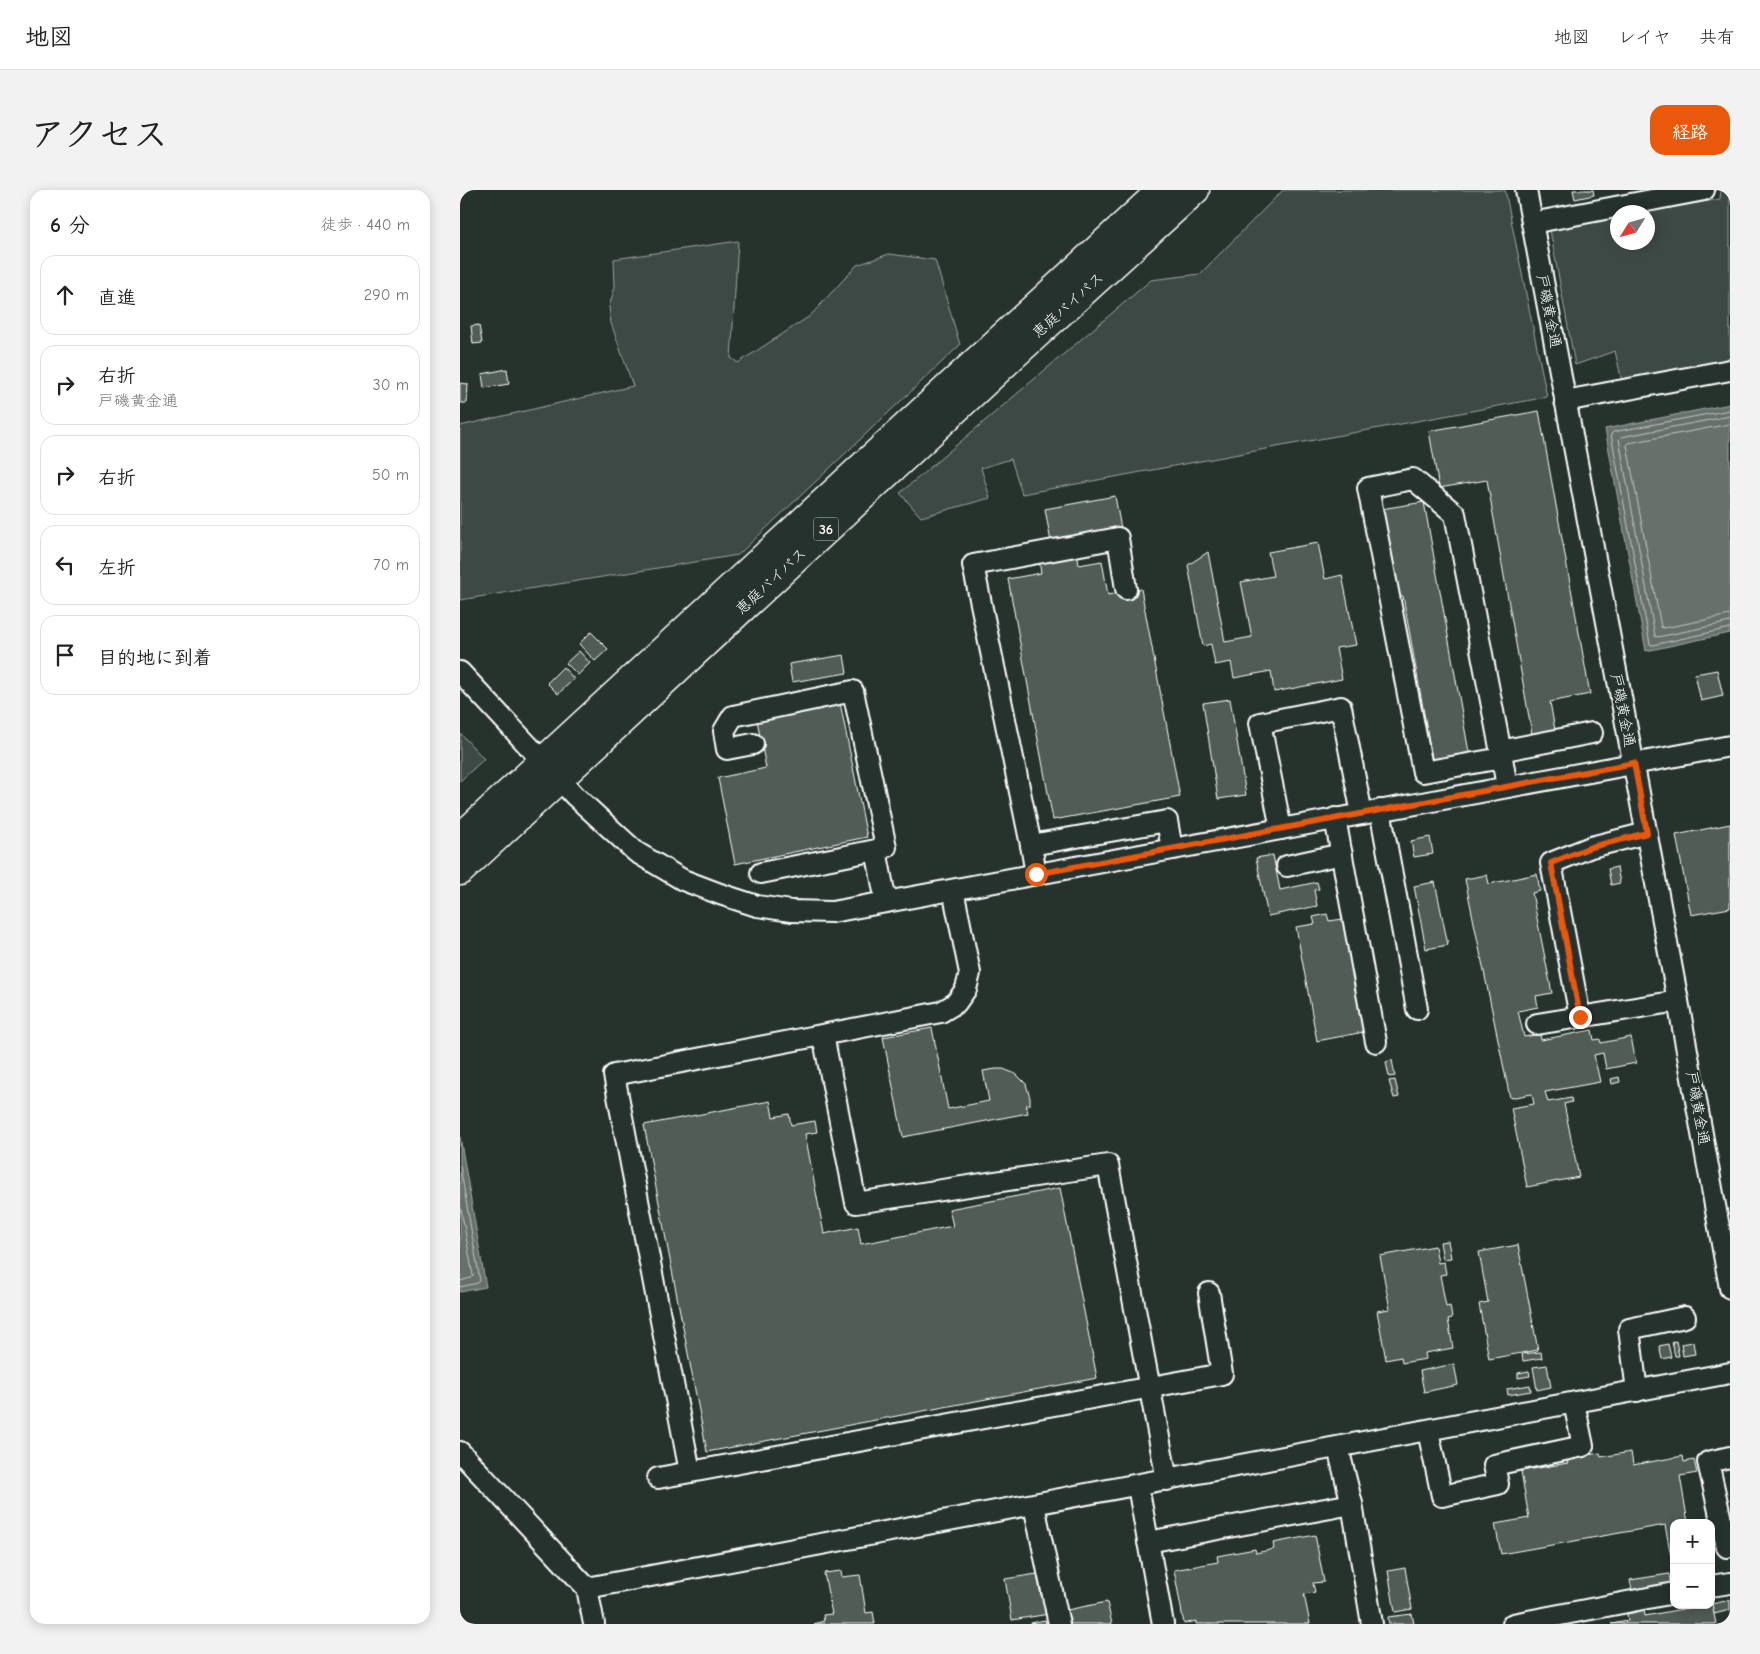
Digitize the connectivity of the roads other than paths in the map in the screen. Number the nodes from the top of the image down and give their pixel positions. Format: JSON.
{"nodes":[{"id":1,"x":1162,"y":190,"type":"edge"},
{"id":2,"x":1195,"y":190,"type":"edge"},
{"id":3,"x":1526,"y":190,"type":"edge"},
{"id":4,"x":1704,"y":190,"type":"edge"},
{"id":5,"x":1532,"y":223,"type":"junction"},
{"id":6,"x":1730,"y":370,"type":"edge"},
{"id":7,"x":1565,"y":401,"type":"junction"},
{"id":8,"x":1126,"y":589,"type":"dead end"},
{"id":9,"x":460,"y":672,"type":"edge"},
{"id":10,"x":1592,"y":733,"type":"dead end"},
{"id":11,"x":752,"y":744,"type":"dead end"},
{"id":12,"x":1730,"y":746,"type":"edge"},
{"id":13,"x":1501,"y":755,"type":"junction"},
{"id":14,"x":1634,"y":763,"type":"junction"},
{"id":15,"x":551,"y":770,"type":"junction"},
{"id":16,"x":1507,"y":786,"type":"junction"},
{"id":17,"x":1371,"y":812,"type":"junction"},
{"id":18,"x":1335,"y":818,"type":"junction"},
{"id":19,"x":1281,"y":828,"type":"junction"},
{"id":20,"x":1647,"y":833,"type":"junction"},
{"id":21,"x":460,"y":838,"type":"edge"},
{"id":22,"x":1031,"y":845,"type":"junction"},
{"id":23,"x":1172,"y":849,"type":"junction"},
{"id":24,"x":876,"y":850,"type":"junction"},
{"id":25,"x":1342,"y":854,"type":"junction"},
{"id":26,"x":1287,"y":866,"type":"dead end"},
{"id":27,"x":460,"y":871,"type":"edge"},
{"id":28,"x":761,"y":873,"type":"dead end"},
{"id":29,"x":1036,"y":874,"type":"junction"},
{"id":30,"x":952,"y":890,"type":"junction"},
{"id":31,"x":886,"y":902,"type":"junction"},
{"id":32,"x":1678,"y":1001,"type":"junction"},
{"id":33,"x":1417,"y":1008,"type":"dead end"},
{"id":34,"x":1580,"y":1017,"type":"junction"},
{"id":35,"x":1537,"y":1024,"type":"dead end"},
{"id":36,"x":823,"y":1035,"type":"junction"},
{"id":37,"x":1376,"y":1042,"type":"dead end"},
{"id":38,"x":1730,"y":1288,"type":"edge"},
{"id":39,"x":1209,"y":1293,"type":"dead end"},
{"id":40,"x":1685,"y":1316,"type":"dead end"},
{"id":41,"x":1730,"y":1373,"type":"edge"},
{"id":42,"x":1149,"y":1388,"type":"junction"},
{"id":43,"x":1637,"y":1391,"type":"junction"},
{"id":44,"x":1574,"y":1403,"type":"junction"},
{"id":45,"x":1428,"y":1431,"type":"junction"},
{"id":46,"x":1338,"y":1448,"type":"junction"},
{"id":47,"x":460,"y":1452,"type":"edge"},
{"id":48,"x":1730,"y":1457,"type":"edge"},
{"id":49,"x":690,"y":1472,"type":"junction"},
{"id":50,"x":658,"y":1478,"type":"dead end"},
{"id":51,"x":1167,"y":1480,"type":"junction"},
{"id":52,"x":1138,"y":1486,"type":"junction"},
{"id":53,"x":1352,"y":1504,"type":"junction"},
{"id":54,"x":1034,"y":1505,"type":"junction"},
{"id":55,"x":1148,"y":1542,"type":"junction"},
{"id":56,"x":1727,"y":1548,"type":"dead end"},
{"id":57,"x":1730,"y":1582,"type":"edge"},
{"id":58,"x":1715,"y":1585,"type":"edge"},
{"id":59,"x":587,"y":1588,"type":"junction"},
{"id":60,"x":1670,"y":1594,"type":"edge"},
{"id":61,"x":594,"y":1624,"type":"edge"},
{"id":62,"x":1059,"y":1624,"type":"edge"},
{"id":63,"x":1163,"y":1624,"type":"edge"},
{"id":64,"x":1372,"y":1624,"type":"edge"},
{"id":65,"x":1513,"y":1624,"type":"edge"}],
"edges":[{"from":1,"to":15,"type":"highway","name":"恵庭バイパス","number":"36"},
{"from":2,"to":15,"type":"highway","name":"恵庭バイパス","number":"36"},
{"from":3,"to":5,"type":"street","name":"戸磯黄金通"},
{"from":4,"to":5,"type":"street"},
{"from":5,"to":7,"type":"street","name":"戸磯黄金通"},
{"from":6,"to":7,"type":"street"},
{"from":7,"to":14,"type":"street","name":"戸磯黄金通"},
{"from":8,"to":22,"type":"street"},
{"from":9,"to":15,"type":"street"},
{"from":10,"to":13,"type":"street"},
{"from":11,"to":24,"type":"street"},
{"from":12,"to":14,"type":"street"},
{"from":13,"to":13,"type":"street"},
{"from":13,"to":16,"type":"street"},
{"from":14,"to":16,"type":"street"},
{"from":14,"to":20,"type":"street","name":"戸磯黄金通"},
{"from":15,"to":21,"type":"highway","name":"恵庭バイパス","number":"36"},
{"from":15,"to":27,"type":"highway","name":"恵庭バイパス","number":"36"},
{"from":15,"to":31,"type":"street"},
{"from":16,"to":17,"type":"street"},
{"from":17,"to":18,"type":"street"},
{"from":17,"to":19,"type":"street"},
{"from":17,"to":33,"type":"street"},
{"from":18,"to":19,"type":"street"},
{"from":18,"to":25,"type":"street"},
{"from":19,"to":23,"type":"street"},
{"from":20,"to":32,"type":"street","name":"戸磯黄金通"},
{"from":20,"to":34,"type":"street"},
{"from":22,"to":23,"type":"street"},
{"from":22,"to":29,"type":"street"},
{"from":23,"to":29,"type":"street"},
{"from":24,"to":28,"type":"street"},
{"from":24,"to":31,"type":"street"},
{"from":25,"to":26,"type":"street"},
{"from":25,"to":37,"type":"street"},
{"from":29,"to":30,"type":"street"},
{"from":30,"to":31,"type":"street"},
{"from":30,"to":36,"type":"street"},
{"from":32,"to":34,"type":"street"},
{"from":32,"to":38,"type":"street","name":"戸磯黄金通"},
{"from":34,"to":35,"type":"street"},
{"from":36,"to":42,"type":"street"},
{"from":36,"to":49,"type":"street"},
{"from":39,"to":42,"type":"street"},
{"from":40,"to":43,"type":"street"},
{"from":41,"to":43,"type":"street"},
{"from":42,"to":49,"type":"street"},
{"from":42,"to":51,"type":"street"},
{"from":43,"to":44,"type":"street"},
{"from":44,"to":45,"type":"street"},
{"from":44,"to":45,"type":"street"},
{"from":45,"to":46,"type":"street"},
{"from":46,"to":51,"type":"street"},
{"from":46,"to":53,"type":"street"},
{"from":47,"to":59,"type":"street"},
{"from":48,"to":56,"type":"street"},
{"from":49,"to":50,"type":"street"},
{"from":51,"to":52,"type":"street"},
{"from":52,"to":54,"type":"street"},
{"from":52,"to":55,"type":"street"},
{"from":53,"to":55,"type":"street"},
{"from":53,"to":64,"type":"street"},
{"from":54,"to":59,"type":"street"},
{"from":54,"to":62,"type":"street"},
{"from":55,"to":63,"type":"street"},
{"from":57,"to":58,"type":"street"},
{"from":59,"to":61,"type":"street"},
{"from":60,"to":65,"type":"street"}]}
